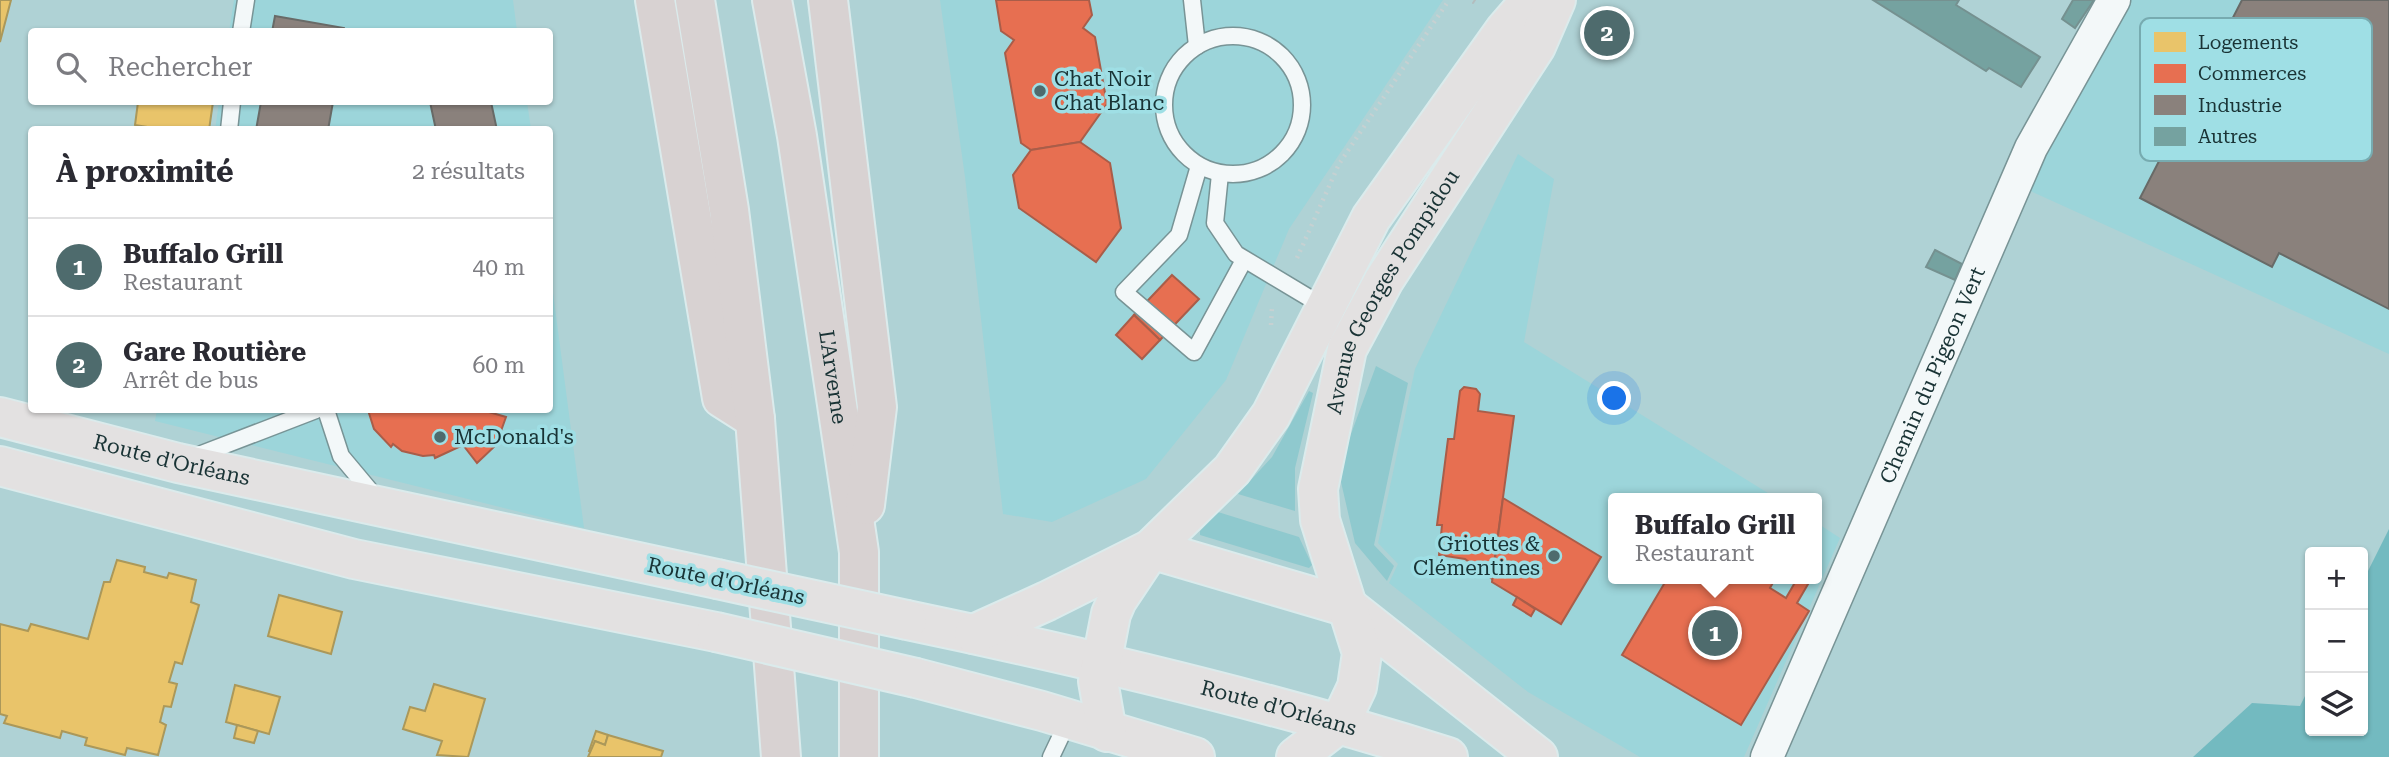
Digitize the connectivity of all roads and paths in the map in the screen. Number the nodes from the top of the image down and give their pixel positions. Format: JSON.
{"nodes":[{"id":1,"x":246,"y":0,"type":"edge"},
{"id":2,"x":655,"y":0,"type":"edge"},
{"id":3,"x":695,"y":0,"type":"edge"},
{"id":4,"x":772,"y":0,"type":"edge"},
{"id":5,"x":828,"y":0,"type":"edge"},
{"id":6,"x":1192,"y":0,"type":"edge"},
{"id":7,"x":1449,"y":0,"type":"edge"},
{"id":8,"x":1531,"y":0,"type":"edge"},
{"id":9,"x":1556,"y":0,"type":"edge"},
{"id":10,"x":2113,"y":0,"type":"edge"},
{"id":11,"x":242,"y":28,"type":"edge"},
{"id":12,"x":1197,"y":46,"type":"junction"},
{"id":13,"x":232,"y":105,"type":"edge"},
{"id":14,"x":229,"y":126,"type":"edge"},
{"id":15,"x":1199,"y":166,"type":"junction"},
{"id":16,"x":1220,"y":174,"type":"junction"},
{"id":17,"x":1303,"y":246,"type":"dead end"},
{"id":18,"x":1244,"y":260,"type":"junction"},
{"id":19,"x":1272,"y":306,"type":"dead end"},
{"id":20,"x":1326,"y":308,"type":"junction"},
{"id":21,"x":1270,"y":338,"type":"dead end"},
{"id":22,"x":308,"y":413,"type":"edge"},
{"id":23,"x":327,"y":413,"type":"edge"},
{"id":24,"x":0,"y":417,"type":"edge"},
{"id":25,"x":755,"y":419,"type":"junction"},
{"id":26,"x":178,"y":463,"type":"junction"},
{"id":27,"x":0,"y":466,"type":"edge"},
{"id":28,"x":386,"y":509,"type":"junction"},
{"id":29,"x":1151,"y":549,"type":"junction"},
{"id":30,"x":859,"y":552,"type":"junction"},
{"id":31,"x":1348,"y":607,"type":"junction"},
{"id":32,"x":974,"y":634,"type":"junction"},
{"id":33,"x":1100,"y":663,"type":"junction"},
{"id":34,"x":1069,"y":719,"type":"junction"},
{"id":35,"x":1340,"y":723,"type":"junction"},
{"id":36,"x":1112,"y":740,"type":"junction"},
{"id":37,"x":781,"y":757,"type":"edge"},
{"id":38,"x":859,"y":757,"type":"edge"},
{"id":39,"x":1051,"y":757,"type":"edge"},
{"id":40,"x":1195,"y":757,"type":"edge"},
{"id":41,"x":1296,"y":757,"type":"edge"},
{"id":42,"x":1448,"y":757,"type":"edge"},
{"id":43,"x":1538,"y":757,"type":"edge"},
{"id":44,"x":1767,"y":757,"type":"edge"}],
"edges":[{"from":1,"to":11,"type":"lane"},
{"from":2,"to":25,"type":"highway"},
{"from":3,"to":25,"type":"highway"},
{"from":4,"to":30,"type":"highway","name":"L'Arverne"},
{"from":5,"to":30,"type":"highway"},
{"from":6,"to":12,"type":"lane"},
{"from":7,"to":17,"type":"path"},
{"from":8,"to":20,"type":"main road","name":"Avenue Georges Pompidou"},
{"from":9,"to":31,"type":"main road","name":"Avenue Georges Pompidou"},
{"from":10,"to":44,"type":"street","name":"Chemin du Pigeon Vert"},
{"from":12,"to":15,"type":"lane"},
{"from":12,"to":16,"type":"lane"},
{"from":13,"to":14,"type":"lane"},
{"from":15,"to":16,"type":"lane"},
{"from":15,"to":18,"type":"lane"},
{"from":16,"to":18,"type":"lane"},
{"from":18,"to":20,"type":"lane"},
{"from":19,"to":21,"type":"path"},
{"from":20,"to":29,"type":"main road","name":"Avenue Georges Pompidou"},
{"from":22,"to":26,"type":"lane"},
{"from":23,"to":28,"type":"lane"},
{"from":24,"to":26,"type":"main road","name":"Route d'Orléans"},
{"from":25,"to":37,"type":"highway"},
{"from":26,"to":28,"type":"main road","name":"Route d'Orléans"},
{"from":27,"to":34,"type":"main road","bridge":true},
{"from":28,"to":32,"type":"main road","name":"Route d'Orléans","bridge":true},
{"from":29,"to":31,"type":"main road"},
{"from":29,"to":32,"type":"main road"},
{"from":29,"to":33,"type":"main road"},
{"from":30,"to":38,"type":"highway","name":"L'Arverne"},
{"from":31,"to":35,"type":"main road","name":"Avenue Georges Pompidou"},
{"from":31,"to":43,"type":"main road"},
{"from":32,"to":33,"type":"main road","name":"Route d'Orléans"},
{"from":33,"to":35,"type":"main road","name":"Route d'Orléans"},
{"from":33,"to":36,"type":"main road"},
{"from":34,"to":36,"type":"main road"},
{"from":34,"to":39,"type":"lane"},
{"from":35,"to":41,"type":"main road"},
{"from":35,"to":42,"type":"main road","name":"Route d'Orléans"},
{"from":36,"to":40,"type":"main road"}]}
